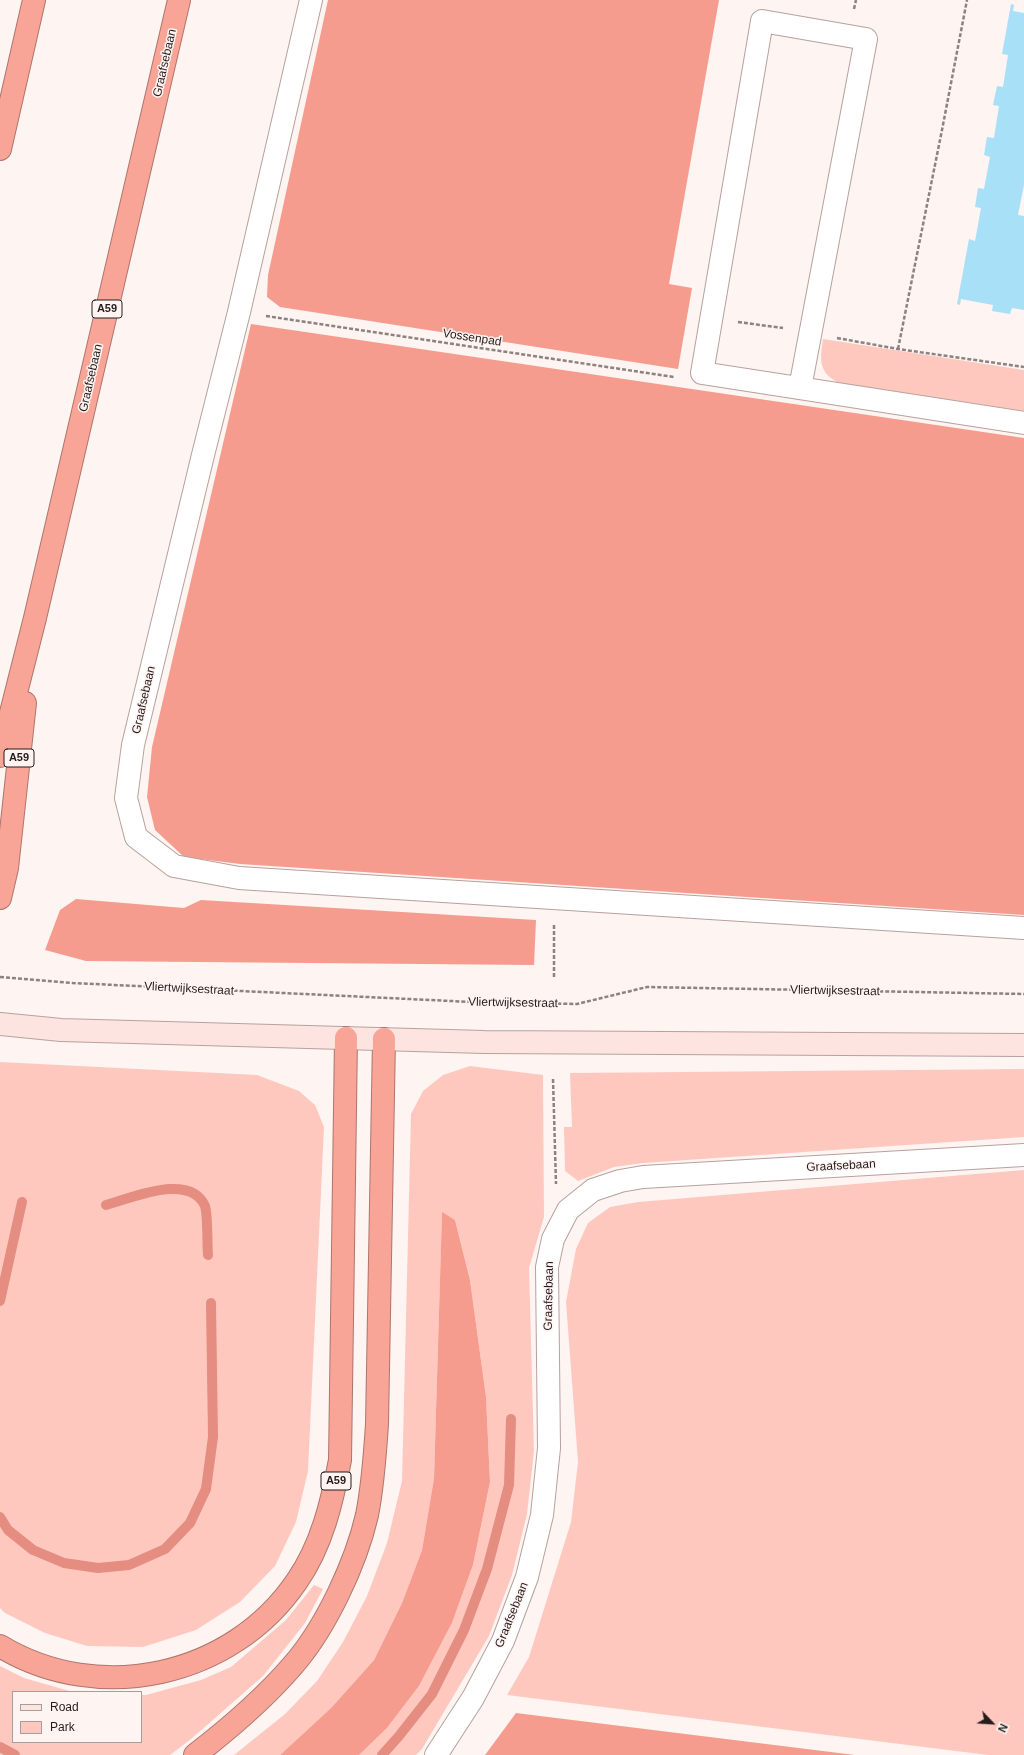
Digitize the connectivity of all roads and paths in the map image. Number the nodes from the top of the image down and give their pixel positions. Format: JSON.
{"nodes":[{"id":1,"x":34,"y":0,"type":"edge"},
{"id":2,"x":179,"y":0,"type":"edge"},
{"id":3,"x":311,"y":0,"type":"edge"},
{"id":4,"x":967,"y":0,"type":"edge"},
{"id":5,"x":0,"y":148,"type":"edge"},
{"id":6,"x":239,"y":312,"type":"junction"},
{"id":7,"x":1024,"y":366,"type":"edge"},
{"id":8,"x":702,"y":373,"type":"junction"},
{"id":9,"x":800,"y":388,"type":"junction"},
{"id":10,"x":1024,"y":423,"type":"edge"},
{"id":11,"x":35,"y":618,"type":"junction"},
{"id":12,"x":0,"y":756,"type":"edge"},
{"id":13,"x":0,"y":898,"type":"edge"},
{"id":14,"x":554,"y":898,"type":"junction"},
{"id":15,"x":1024,"y":928,"type":"edge"},
{"id":16,"x":0,"y":977,"type":"edge"},
{"id":17,"x":554,"y":978,"type":"dead end"},
{"id":18,"x":1024,"y":994,"type":"edge"},
{"id":19,"x":0,"y":1024,"type":"edge"},
{"id":20,"x":346,"y":1038,"type":"junction"},
{"id":21,"x":384,"y":1039,"type":"junction"},
{"id":22,"x":1024,"y":1045,"type":"edge"},
{"id":23,"x":553,"y":1079,"type":"dead end"},
{"id":24,"x":1024,"y":1155,"type":"edge"},
{"id":25,"x":568,"y":1210,"type":"junction"},
{"id":26,"x":0,"y":1646,"type":"edge"},
{"id":27,"x":195,"y":1755,"type":"edge"},
{"id":28,"x":436,"y":1755,"type":"edge"}],
"edges":[{"from":1,"to":5,"type":"highway"},
{"from":2,"to":11,"type":"highway","name":"Graafsebaan","number":"A59"},
{"from":3,"to":6,"type":"street","name":"Graafsebaan"},
{"from":4,"to":7,"type":"path"},
{"from":6,"to":8,"type":"path","name":"Vossenpad"},
{"from":6,"to":14,"type":"street","name":"Graafsebaan"},
{"from":8,"to":9,"type":"street"},
{"from":8,"to":9,"type":"street"},
{"from":9,"to":10,"type":"street"},
{"from":11,"to":12,"type":"highway","name":"Graafsebaan","number":"A59"},
{"from":11,"to":13,"type":"highway","number":"A59"},
{"from":14,"to":15,"type":"street"},
{"from":14,"to":17,"type":"path"},
{"from":16,"to":18,"type":"path","name":"Vliertwijksestraat"},
{"from":19,"to":20,"type":"street"},
{"from":20,"to":21,"type":"street"},
{"from":20,"to":26,"type":"highway","number":"A59"},
{"from":21,"to":22,"type":"street"},
{"from":21,"to":27,"type":"highway"},
{"from":23,"to":25,"type":"path"},
{"from":24,"to":25,"type":"street","name":"Graafsebaan"},
{"from":25,"to":28,"type":"street","name":"Graafsebaan"}]}
